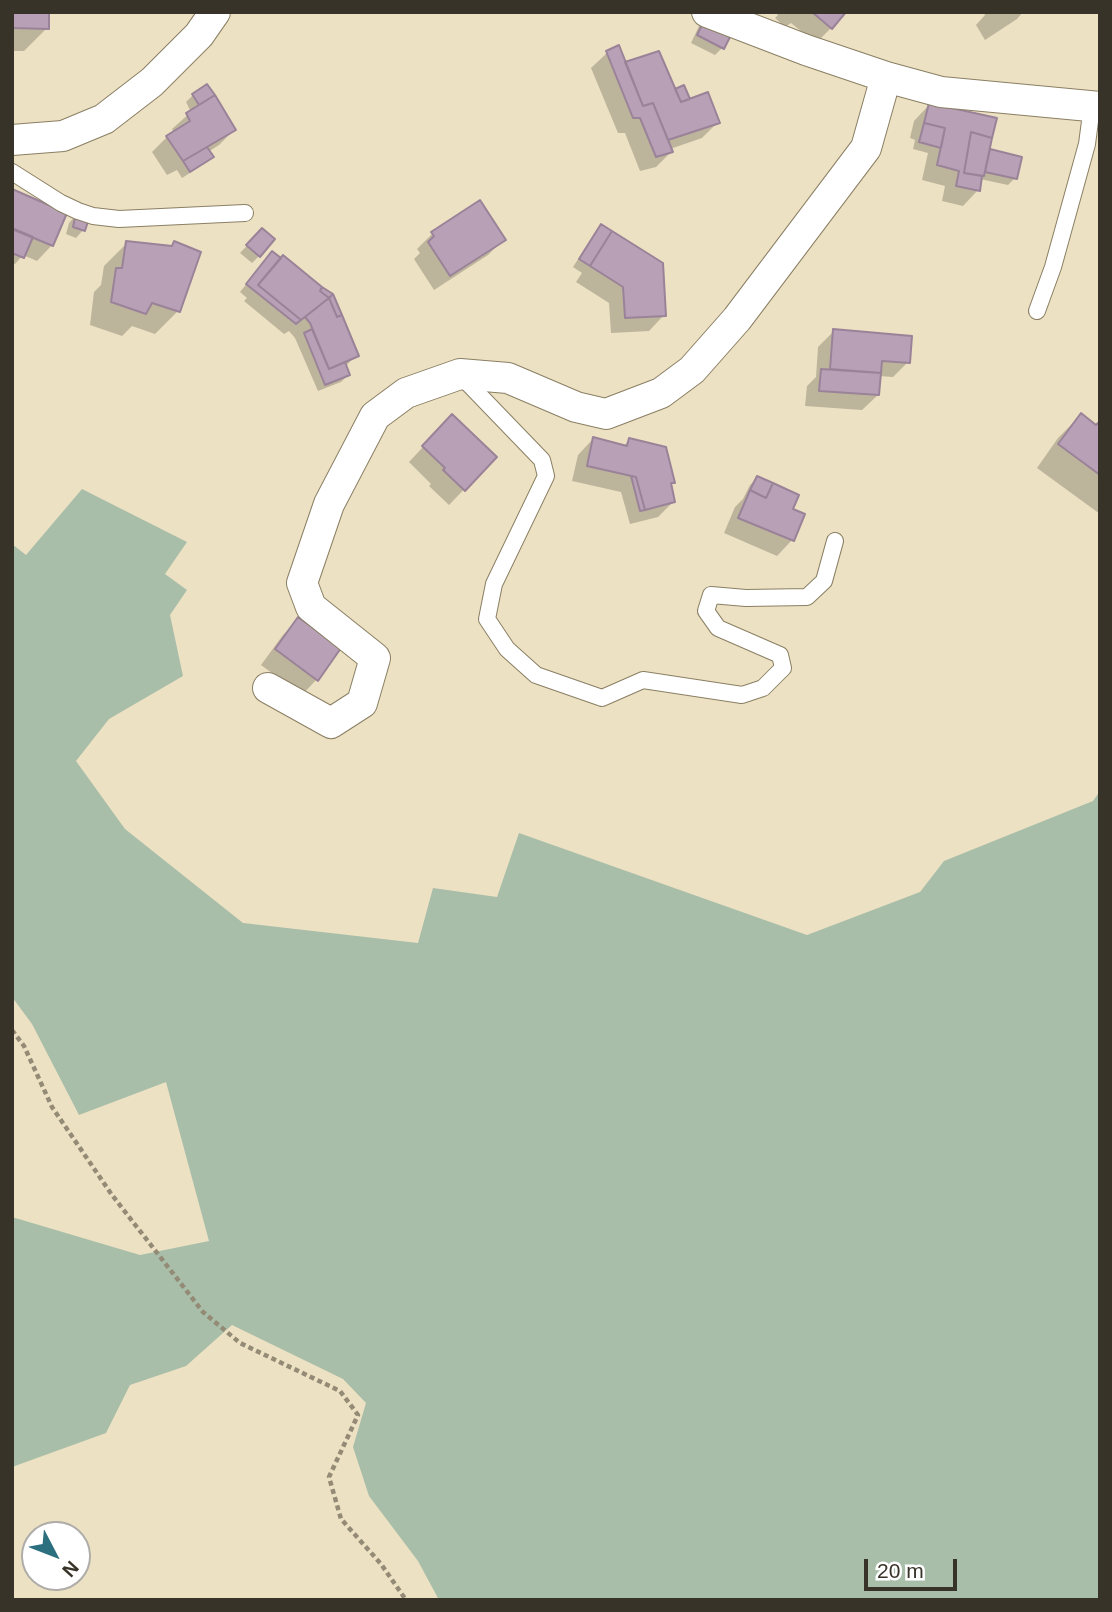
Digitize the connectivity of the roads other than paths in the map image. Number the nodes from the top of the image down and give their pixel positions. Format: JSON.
{"nodes":[{"id":1,"x":215,"y":12,"type":"edge"},
{"id":2,"x":707,"y":12,"type":"edge"},
{"id":3,"x":886,"y":77,"type":"junction"},
{"id":4,"x":1096,"y":107,"type":"edge"},
{"id":5,"x":12,"y":140,"type":"edge"},
{"id":6,"x":12,"y":172,"type":"edge"},
{"id":7,"x":244,"y":213,"type":"dead end"},
{"id":8,"x":1037,"y":311,"type":"dead end"},
{"id":9,"x":460,"y":374,"type":"junction"},
{"id":10,"x":835,"y":541,"type":"dead end"},
{"id":11,"x":268,"y":688,"type":"dead end"}],
"edges":[{"from":1,"to":5,"type":"street"},
{"from":2,"to":3,"type":"street"},
{"from":3,"to":4,"type":"street"},
{"from":3,"to":9,"type":"street"},
{"from":4,"to":8,"type":"lane"},
{"from":6,"to":7,"type":"lane"},
{"from":9,"to":10,"type":"lane"},
{"from":9,"to":11,"type":"street"}]}
